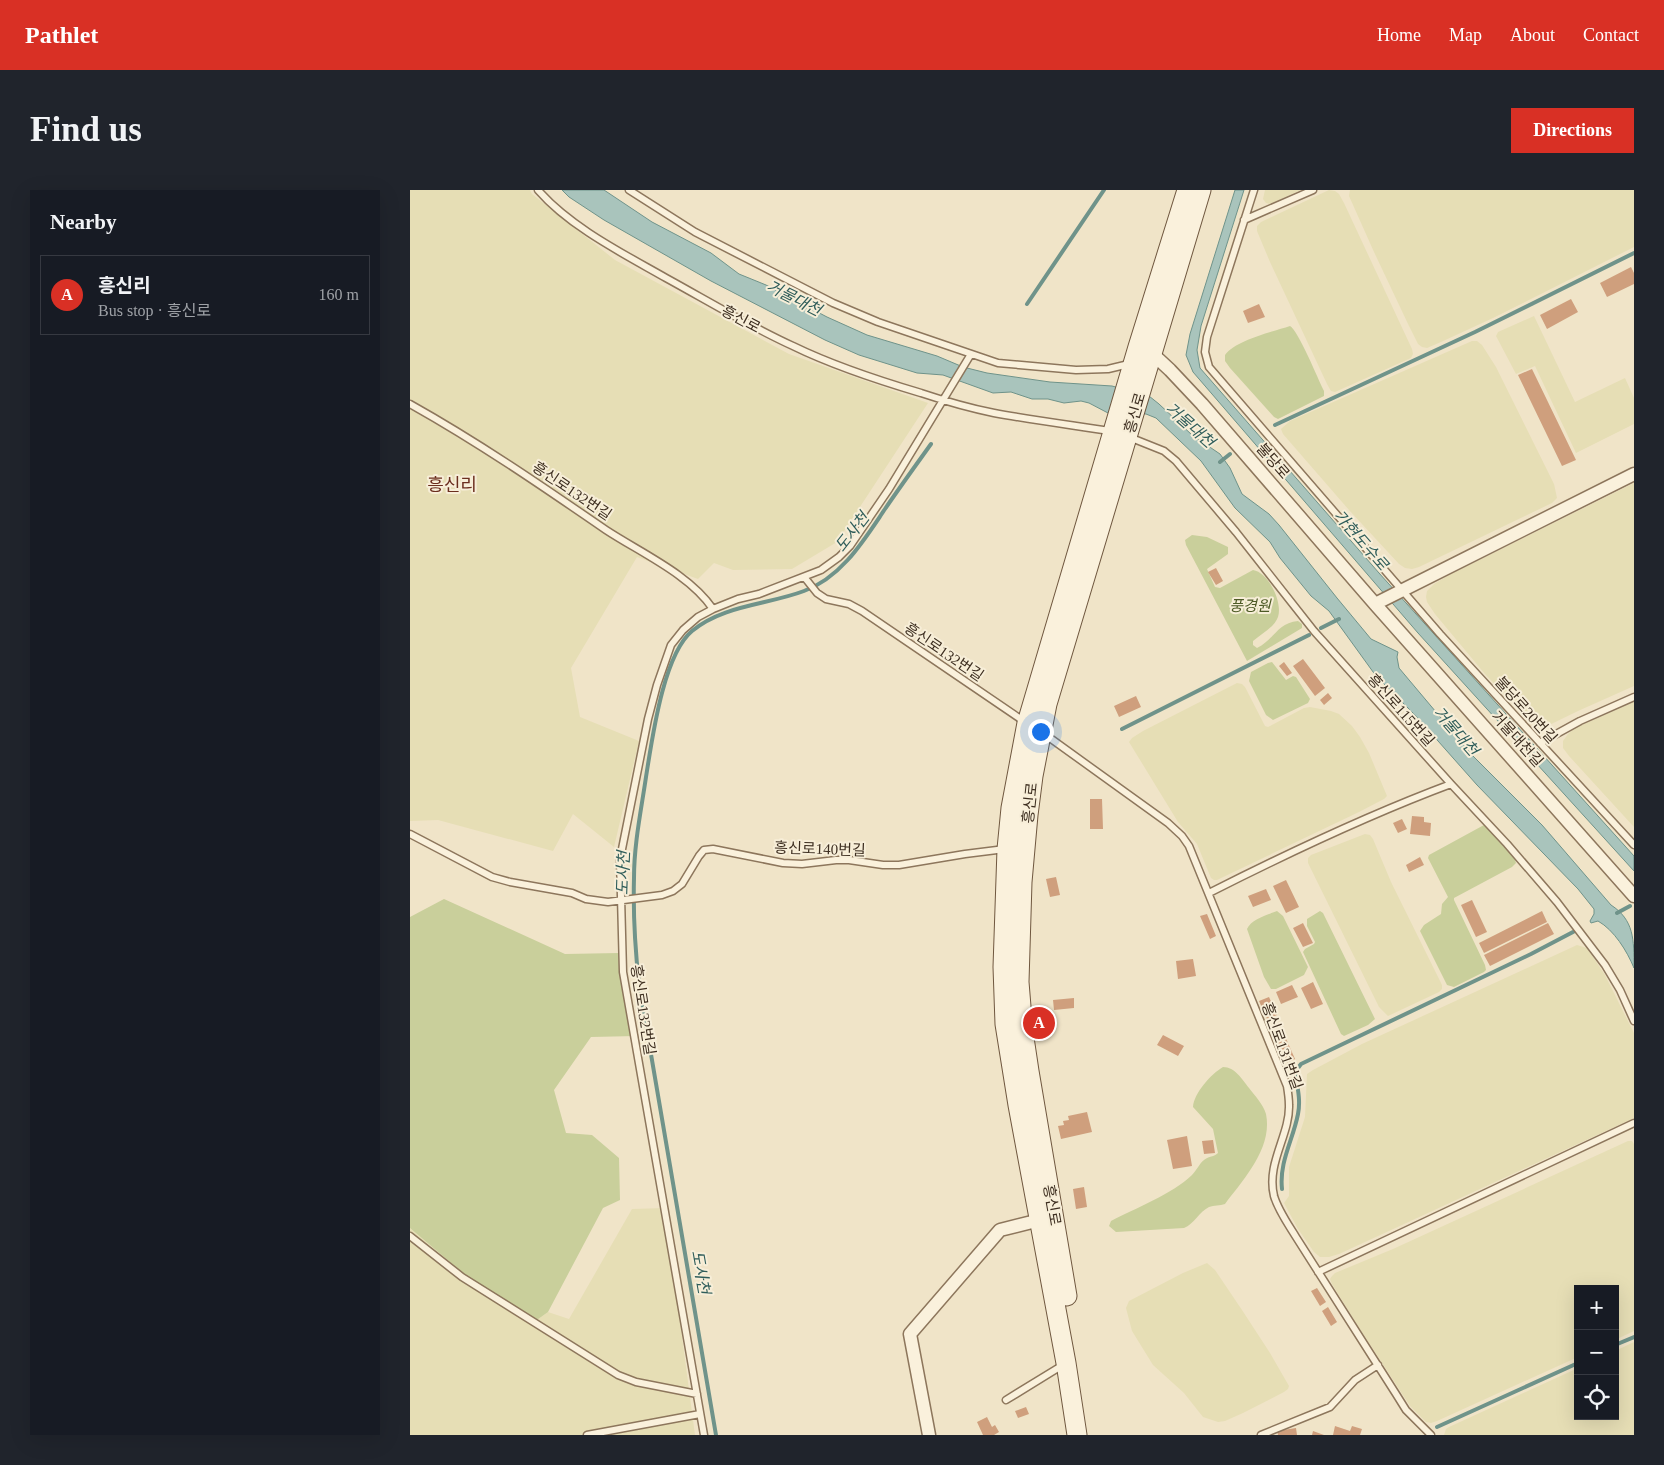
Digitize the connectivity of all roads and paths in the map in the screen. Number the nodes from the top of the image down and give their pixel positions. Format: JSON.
{"nodes":[{"id":1,"x":538,"y":190,"type":"edge"},
{"id":2,"x":629,"y":190,"type":"edge"},
{"id":3,"x":1187,"y":190,"type":"edge"},
{"id":4,"x":1201,"y":190,"type":"edge"},
{"id":5,"x":1254,"y":190,"type":"edge"},
{"id":6,"x":1313,"y":190,"type":"edge"},
{"id":7,"x":1244,"y":220,"type":"junction"},
{"id":8,"x":971,"y":354,"type":"junction"},
{"id":9,"x":1140,"y":364,"type":"junction"},
{"id":10,"x":943,"y":400,"type":"junction"},
{"id":11,"x":410,"y":404,"type":"edge"},
{"id":12,"x":1122,"y":431,"type":"junction"},
{"id":13,"x":1634,"y":474,"type":"edge"},
{"id":14,"x":806,"y":580,"type":"junction"},
{"id":15,"x":1402,"y":589,"type":"junction"},
{"id":16,"x":1375,"y":604,"type":"junction"},
{"id":17,"x":713,"y":609,"type":"junction"},
{"id":18,"x":1634,"y":697,"type":"edge"},
{"id":19,"x":1034,"y":727,"type":"junction"},
{"id":20,"x":1540,"y":743,"type":"junction"},
{"id":21,"x":1451,"y":784,"type":"junction"},
{"id":22,"x":410,"y":834,"type":"edge"},
{"id":23,"x":1634,"y":845,"type":"edge"},
{"id":24,"x":1016,"y":850,"type":"junction"},
{"id":25,"x":1209,"y":893,"type":"junction"},
{"id":26,"x":1634,"y":896,"type":"edge"},
{"id":27,"x":625,"y":901,"type":"junction"},
{"id":28,"x":1634,"y":1022,"type":"edge"},
{"id":29,"x":1634,"y":1123,"type":"edge"},
{"id":30,"x":1040,"y":1220,"type":"junction"},
{"id":31,"x":410,"y":1236,"type":"edge"},
{"id":32,"x":1318,"y":1272,"type":"junction"},
{"id":33,"x":1066,"y":1363,"type":"junction"},
{"id":34,"x":1378,"y":1365,"type":"junction"},
{"id":35,"x":697,"y":1394,"type":"junction"},
{"id":36,"x":1006,"y":1400,"type":"dead end"},
{"id":37,"x":700,"y":1414,"type":"junction"},
{"id":38,"x":587,"y":1435,"type":"edge"},
{"id":39,"x":704,"y":1435,"type":"edge"},
{"id":40,"x":929,"y":1435,"type":"edge"},
{"id":41,"x":1077,"y":1435,"type":"edge"},
{"id":42,"x":1090,"y":1435,"type":"edge"},
{"id":43,"x":1261,"y":1435,"type":"edge"},
{"id":44,"x":1431,"y":1435,"type":"edge"}],
"edges":[{"from":1,"to":10,"type":"lane","name":"흥신로"},
{"from":2,"to":8,"type":"lane"},
{"from":3,"to":9,"type":"main road","name":"흥신로"},
{"from":4,"to":9,"type":"main road","name":"흥신로"},
{"from":5,"to":7,"type":"lane","name":"불당로20번길"},
{"from":6,"to":7,"type":"lane"},
{"from":7,"to":15,"type":"lane","name":"불당로20번길"},
{"from":8,"to":9,"type":"lane"},
{"from":8,"to":10,"type":"lane"},
{"from":9,"to":12,"type":"main road","name":"흥신로"},
{"from":9,"to":16,"type":"street","name":"불당로"},
{"from":10,"to":12,"type":"lane","name":"흥신로"},
{"from":10,"to":14,"type":"lane"},
{"from":11,"to":17,"type":"lane","name":"흥신로132번길"},
{"from":12,"to":19,"type":"main road","name":"흥신로"},
{"from":12,"to":21,"type":"lane","name":"흥신로115번길"},
{"from":13,"to":15,"type":"street"},
{"from":14,"to":17,"type":"lane","name":"흥신로132번길"},
{"from":14,"to":19,"type":"lane","name":"흥신로132번길"},
{"from":15,"to":16,"type":"street"},
{"from":15,"to":20,"type":"lane","name":"불당로20번길"},
{"from":16,"to":26,"type":"street","name":"거물대천길"},
{"from":17,"to":27,"type":"lane","name":"흥신로132번길"},
{"from":18,"to":20,"type":"lane"},
{"from":19,"to":24,"type":"main road","name":"흥신로"},
{"from":19,"to":25,"type":"lane","name":"흥신로131번길"},
{"from":20,"to":23,"type":"lane","name":"불당로20번길"},
{"from":21,"to":25,"type":"lane"},
{"from":21,"to":28,"type":"lane","name":"흥신로115번길"},
{"from":22,"to":27,"type":"lane","name":"흥신로140번길"},
{"from":24,"to":27,"type":"lane","name":"흥신로140번길"},
{"from":24,"to":30,"type":"main road","name":"흥신로"},
{"from":24,"to":42,"type":"main road","name":"흥신로"},
{"from":25,"to":32,"type":"lane","name":"흥신로131번길"},
{"from":27,"to":35,"type":"lane","name":"흥신로132번길"},
{"from":29,"to":32,"type":"lane"},
{"from":30,"to":33,"type":"main road","name":"흥신로"},
{"from":30,"to":40,"type":"street"},
{"from":31,"to":35,"type":"lane"},
{"from":32,"to":34,"type":"lane","name":"흥신로131번길"},
{"from":33,"to":36,"type":"lane"},
{"from":33,"to":41,"type":"main road","name":"흥신로"},
{"from":34,"to":43,"type":"lane"},
{"from":34,"to":44,"type":"lane","name":"흥신로131번길"},
{"from":35,"to":37,"type":"lane","name":"흥신로132번길"},
{"from":37,"to":38,"type":"lane"},
{"from":37,"to":39,"type":"lane","name":"흥신로132번길"}]}
